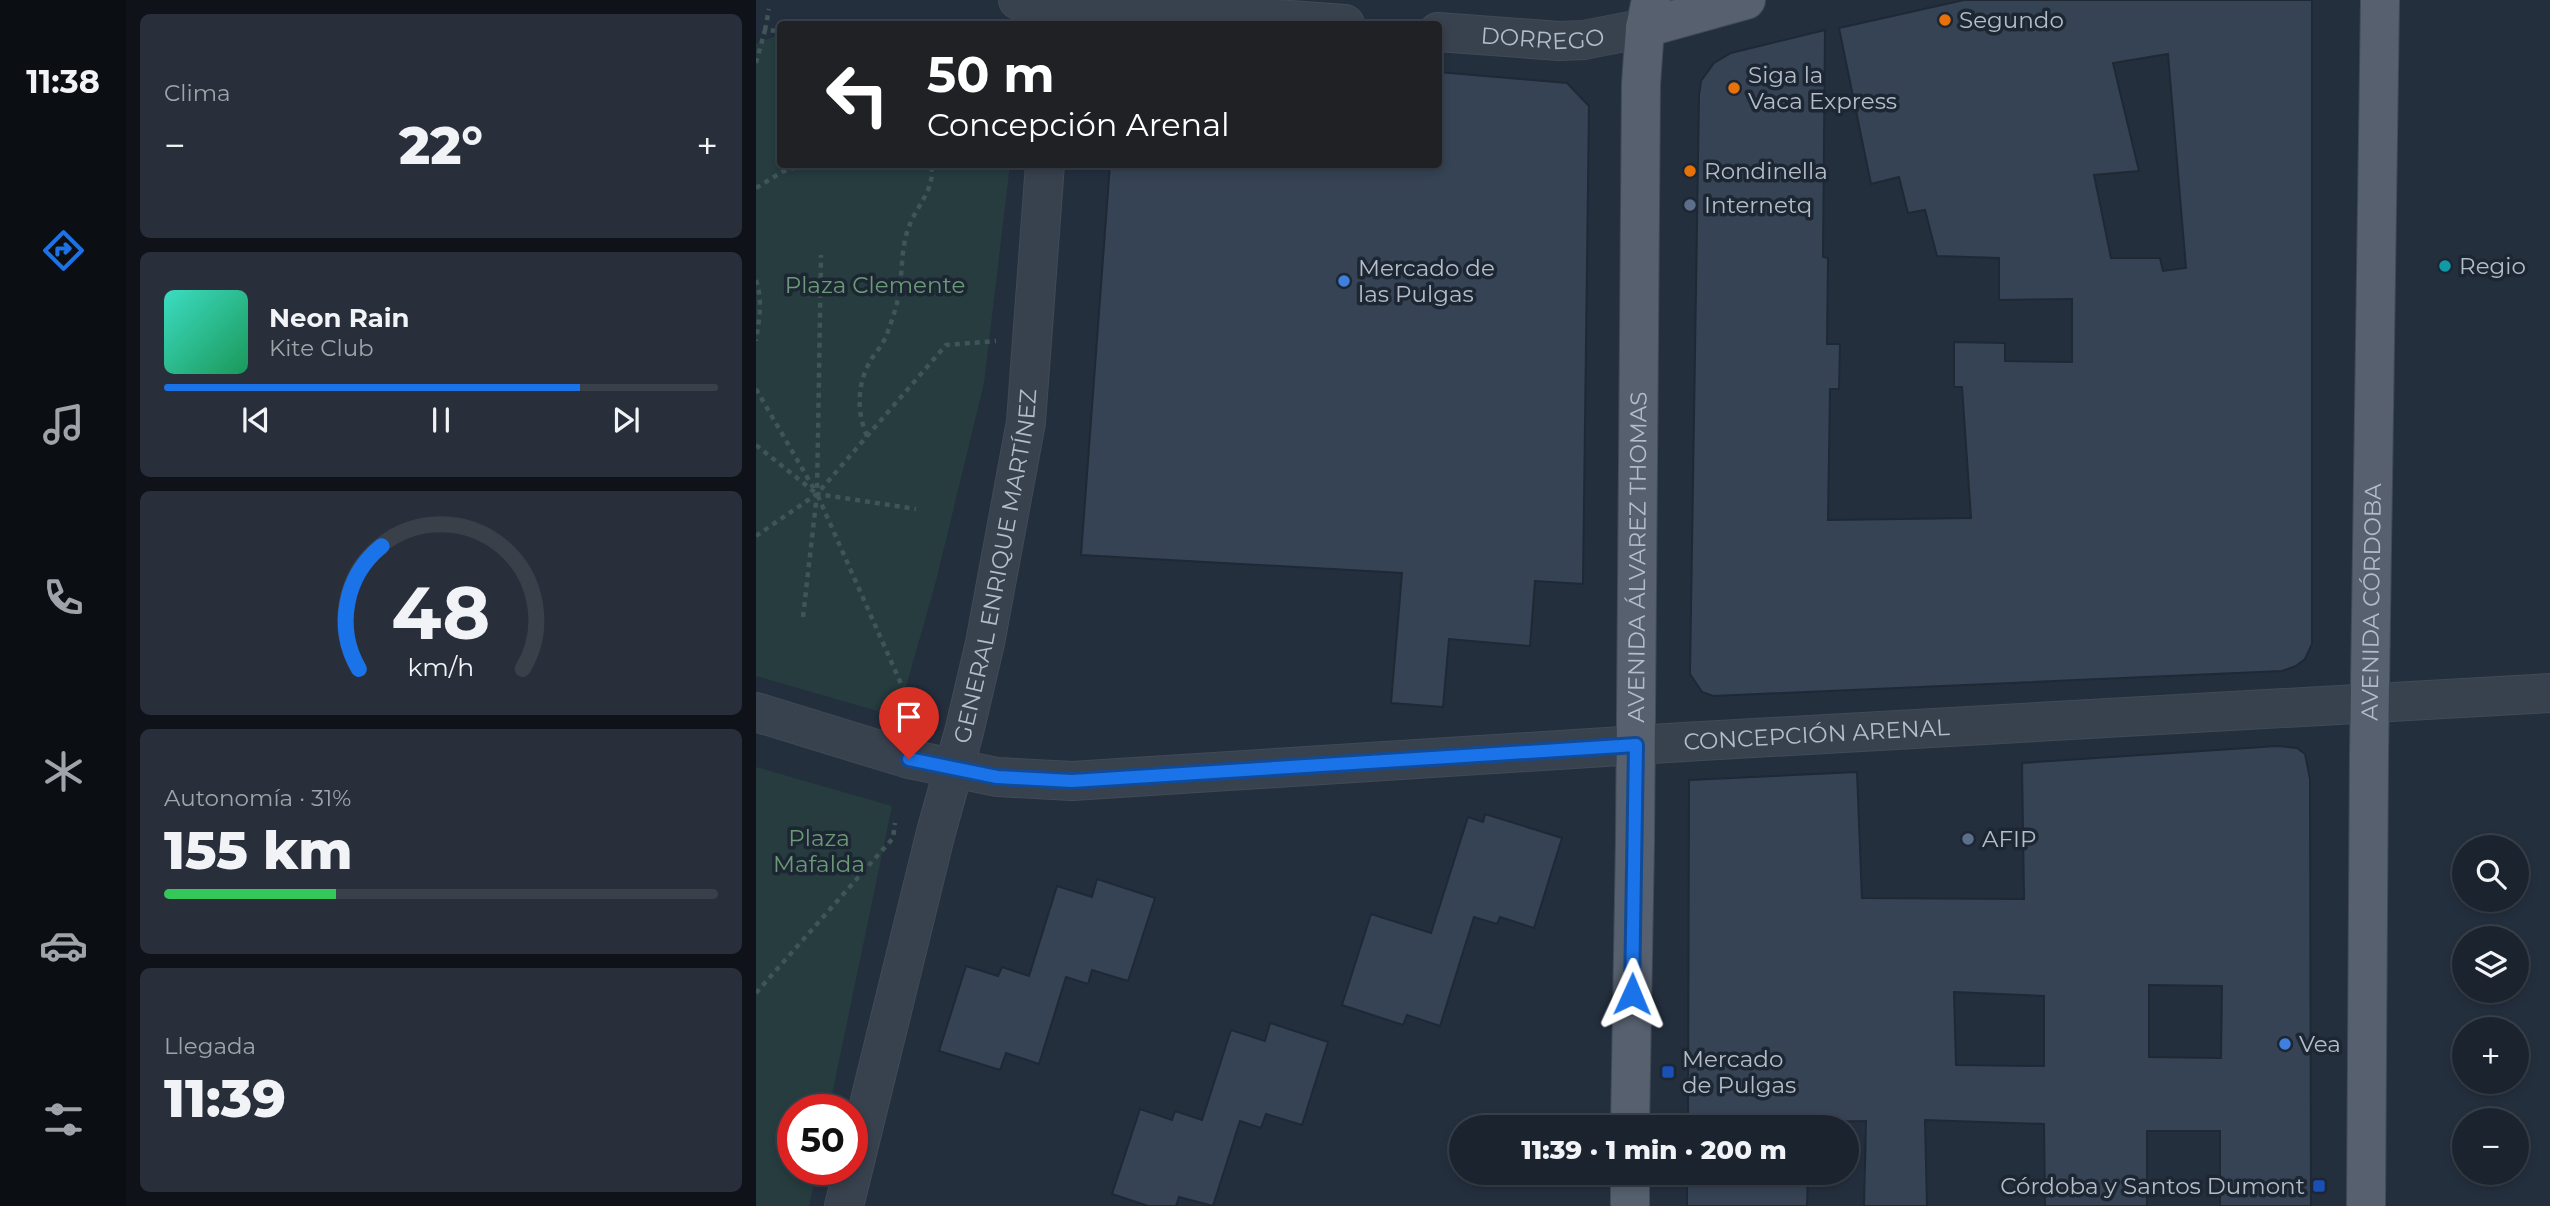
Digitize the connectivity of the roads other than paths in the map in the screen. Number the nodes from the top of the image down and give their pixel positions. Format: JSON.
{"nodes":[{"id":1,"x":1018,"y":0,"type":"edge"},
{"id":2,"x":1746,"y":0,"type":"edge"},
{"id":3,"x":2380,"y":0,"type":"edge"},
{"id":4,"x":1059,"y":14,"type":"edge"},
{"id":5,"x":1648,"y":14,"type":"edge"},
{"id":6,"x":1259,"y":21,"type":"edge"},
{"id":7,"x":1442,"y":32,"type":"edge"},
{"id":8,"x":1045,"y":168,"type":"edge"},
{"id":9,"x":2550,"y":693,"type":"edge"},
{"id":10,"x":2370,"y":704,"type":"junction"},
{"id":11,"x":756,"y":712,"type":"edge"},
{"id":12,"x":1636,"y":745,"type":"junction"},
{"id":13,"x":953,"y":767,"type":"junction"},
{"id":14,"x":1630,"y":1115,"type":"edge"},
{"id":15,"x":1630,"y":1185,"type":"edge"},
{"id":16,"x":844,"y":1206,"type":"edge"},
{"id":17,"x":1630,"y":1206,"type":"edge"},
{"id":18,"x":2366,"y":1206,"type":"edge"}],
"edges":[{"from":1,"to":4,"type":"street"},
{"from":2,"to":5,"type":"main road"},
{"from":3,"to":10,"type":"main road","name":"AVENIDA CÓRDOBA"},
{"from":4,"to":6,"type":"street"},
{"from":5,"to":7,"type":"street","name":"DORREGO"},
{"from":5,"to":12,"type":"main road","name":"AVENIDA ÁLVAREZ THOMAS"},
{"from":8,"to":13,"type":"street","name":"GENERAL ENRIQUE MARTÍNEZ"},
{"from":9,"to":10,"type":"street","name":"CONCEPCIÓN ARENAL"},
{"from":10,"to":12,"type":"street","name":"CONCEPCIÓN ARENAL"},
{"from":10,"to":18,"type":"main road","name":"AVENIDA CÓRDOBA"},
{"from":11,"to":13,"type":"street","name":"CONCEPCIÓN ARENAL"},
{"from":12,"to":13,"type":"street","name":"CONCEPCIÓN ARENAL"},
{"from":12,"to":14,"type":"main road","name":"AVENIDA ÁLVAREZ THOMAS"},
{"from":13,"to":16,"type":"street","name":"GENERAL ENRIQUE MARTÍNEZ"},
{"from":15,"to":17,"type":"main road"}]}
